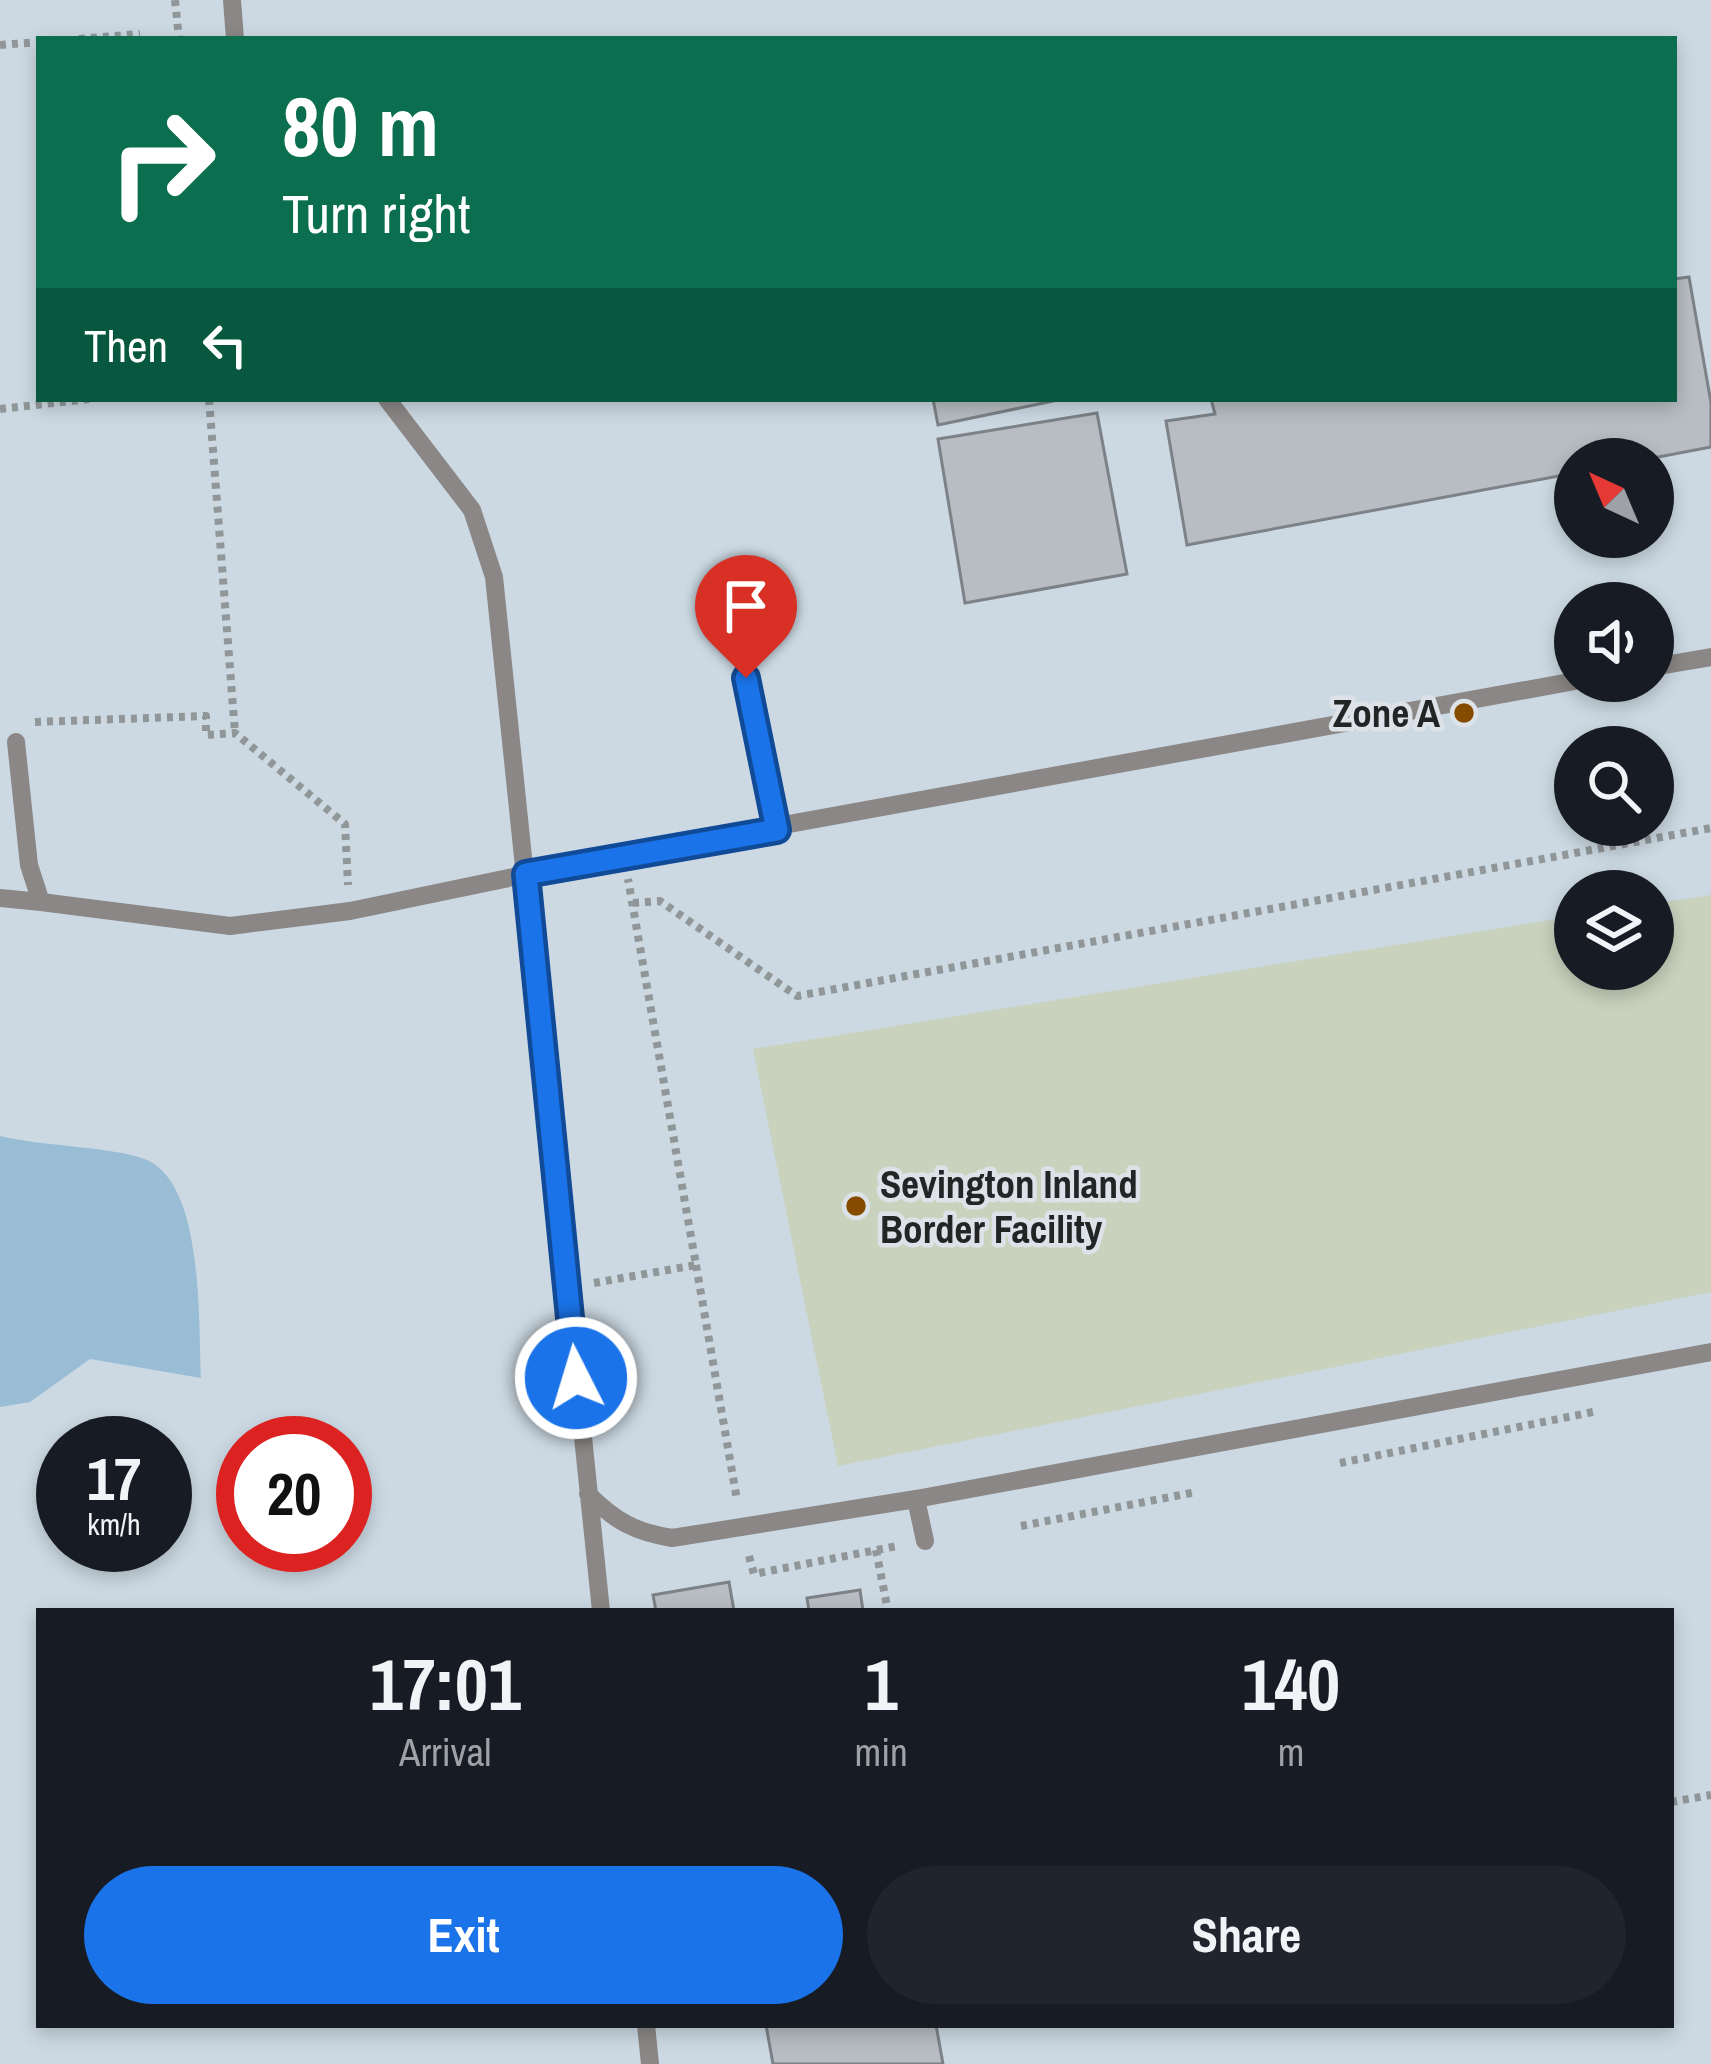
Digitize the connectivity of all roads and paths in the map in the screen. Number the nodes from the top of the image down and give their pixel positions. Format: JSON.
{"nodes":[{"id":1,"x":175,"y":0,"type":"edge"},
{"id":2,"x":232,"y":0,"type":"edge"},
{"id":3,"x":140,"y":34,"type":"dead end"},
{"id":4,"x":116,"y":36,"type":"edge"},
{"id":5,"x":178,"y":36,"type":"edge"},
{"id":6,"x":235,"y":36,"type":"edge"},
{"id":7,"x":36,"y":42,"type":"edge"},
{"id":8,"x":0,"y":46,"type":"edge"},
{"id":9,"x":62,"y":402,"type":"edge"},
{"id":10,"x":209,"y":402,"type":"edge"},
{"id":11,"x":389,"y":402,"type":"edge"},
{"id":12,"x":0,"y":409,"type":"edge"},
{"id":13,"x":1711,"y":657,"type":"edge"},
{"id":14,"x":1674,"y":663,"type":"edge"},
{"id":15,"x":746,"y":678,"type":"dead end"},
{"id":16,"x":1554,"y":685,"type":"edge"},
{"id":17,"x":15,"y":732,"type":"joint"},
{"id":18,"x":235,"y":733,"type":"junction"},
{"id":19,"x":1711,"y":828,"type":"edge"},
{"id":20,"x":777,"y":830,"type":"junction"},
{"id":21,"x":623,"y":854,"type":"junction"},
{"id":22,"x":526,"y":874,"type":"junction"},
{"id":23,"x":0,"y":898,"type":"edge"},
{"id":24,"x":41,"y":902,"type":"junction"},
{"id":25,"x":633,"y":903,"type":"junction"},
{"id":26,"x":350,"y":910,"type":"junction"},
{"id":27,"x":696,"y":1265,"type":"junction"},
{"id":28,"x":568,"y":1288,"type":"junction"},
{"id":29,"x":1711,"y":1352,"type":"edge"},
{"id":30,"x":1593,"y":1412,"type":"dead end"},
{"id":31,"x":1340,"y":1463,"type":"dead end"},
{"id":32,"x":1196,"y":1492,"type":"dead end"},
{"id":33,"x":588,"y":1494,"type":"junction"},
{"id":34,"x":916,"y":1499,"type":"junction"},
{"id":35,"x":1021,"y":1526,"type":"dead end"},
{"id":36,"x":742,"y":1527,"type":"junction"},
{"id":37,"x":925,"y":1541,"type":"joint"},
{"id":38,"x":876,"y":1550,"type":"junction"},
{"id":39,"x":601,"y":1608,"type":"edge"},
{"id":40,"x":887,"y":1608,"type":"edge"},
{"id":41,"x":1711,"y":1795,"type":"edge"},
{"id":42,"x":1674,"y":1801,"type":"edge"},
{"id":43,"x":646,"y":2028,"type":"edge"},
{"id":44,"x":650,"y":2064,"type":"edge"}],
"edges":[{"from":1,"to":5,"type":"path"},
{"from":2,"to":6,"type":"lane"},
{"from":3,"to":4,"type":"path"},
{"from":7,"to":8,"type":"path"},
{"from":9,"to":12,"type":"path"},
{"from":10,"to":18,"type":"path"},
{"from":11,"to":22,"type":"lane"},
{"from":13,"to":14,"type":"lane"},
{"from":15,"to":20,"type":"lane"},
{"from":16,"to":20,"type":"lane"},
{"from":17,"to":18,"type":"path"},
{"from":17,"to":24,"type":"lane"},
{"from":18,"to":26,"type":"path"},
{"from":19,"to":25,"type":"path"},
{"from":20,"to":21,"type":"lane"},
{"from":21,"to":22,"type":"lane"},
{"from":21,"to":25,"type":"path"},
{"from":22,"to":26,"type":"lane"},
{"from":22,"to":28,"type":"lane"},
{"from":23,"to":24,"type":"lane"},
{"from":24,"to":26,"type":"lane"},
{"from":25,"to":27,"type":"path"},
{"from":27,"to":28,"type":"path"},
{"from":27,"to":36,"type":"path"},
{"from":28,"to":33,"type":"lane"},
{"from":29,"to":34,"type":"lane"},
{"from":30,"to":31,"type":"path"},
{"from":32,"to":35,"type":"path"},
{"from":33,"to":36,"type":"lane"},
{"from":33,"to":39,"type":"lane"},
{"from":34,"to":36,"type":"lane"},
{"from":34,"to":37,"type":"lane"},
{"from":36,"to":38,"type":"path"},
{"from":37,"to":38,"type":"path"},
{"from":38,"to":40,"type":"path"},
{"from":41,"to":42,"type":"path"},
{"from":43,"to":44,"type":"lane"}]}
